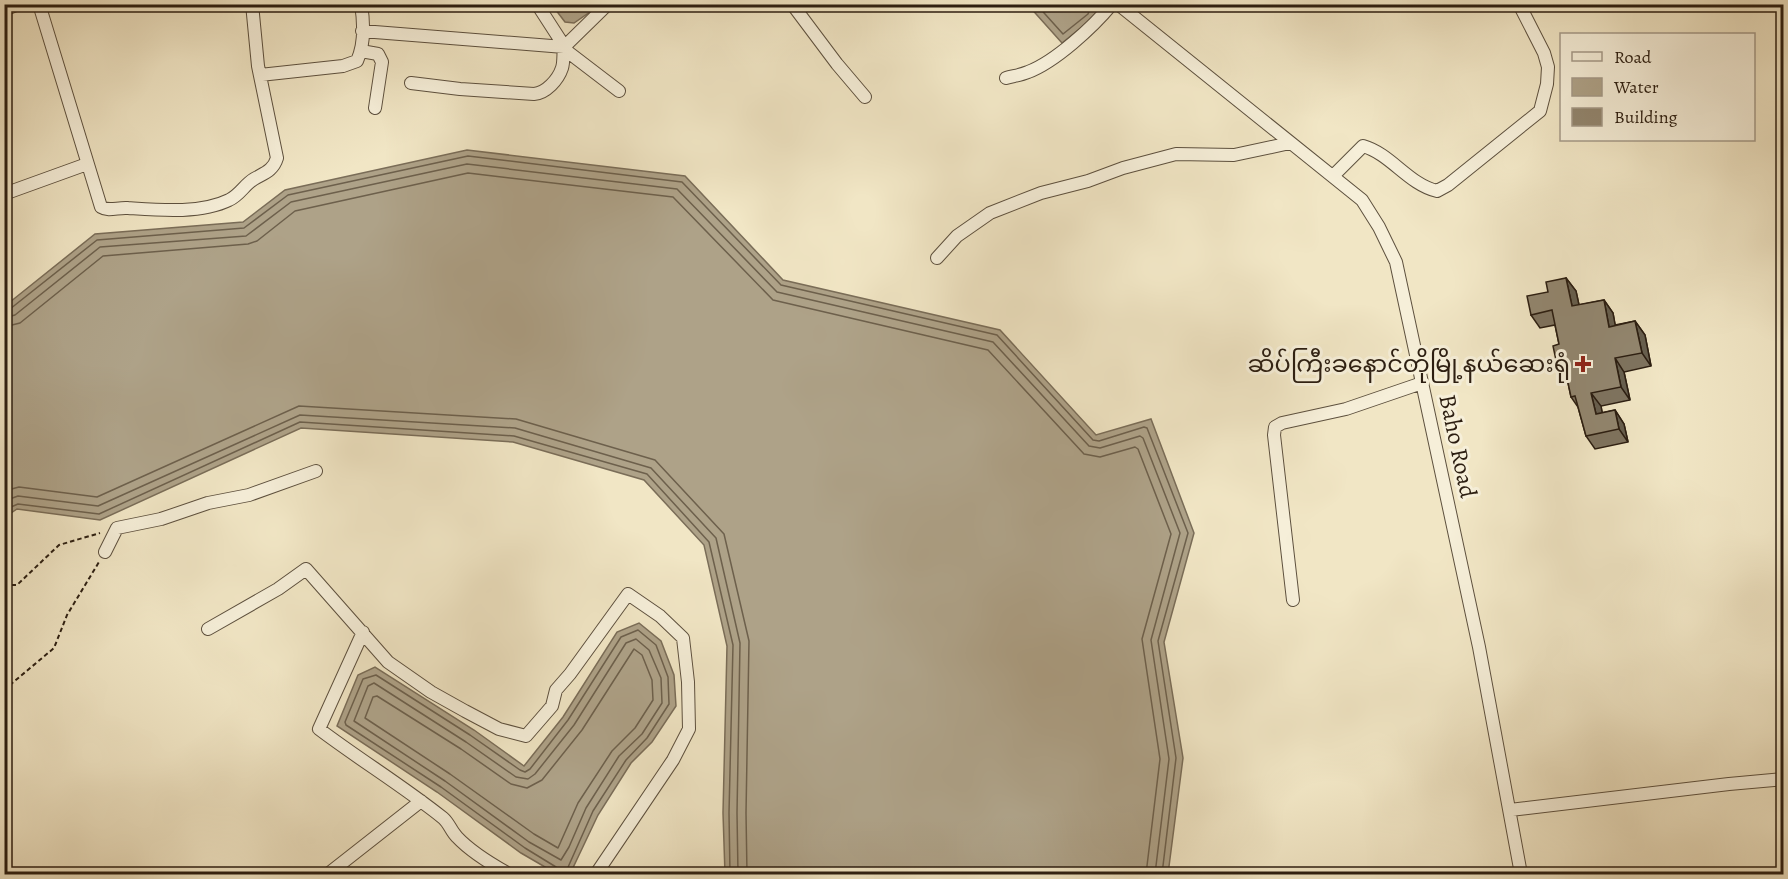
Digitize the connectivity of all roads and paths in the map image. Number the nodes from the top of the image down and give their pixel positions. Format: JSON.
{"nodes":[{"id":1,"x":18,"y":4,"type":"edge"},
{"id":2,"x":39,"y":4,"type":"edge"},
{"id":3,"x":252,"y":4,"type":"edge"},
{"id":4,"x":361,"y":4,"type":"edge"},
{"id":5,"x":537,"y":4,"type":"edge"},
{"id":6,"x":608,"y":4,"type":"edge"},
{"id":7,"x":792,"y":4,"type":"edge"},
{"id":8,"x":1112,"y":4,"type":"edge"},
{"id":9,"x":1118,"y":4,"type":"edge"},
{"id":10,"x":1519,"y":4,"type":"edge"},
{"id":11,"x":4,"y":10,"type":"edge"},
{"id":12,"x":362,"y":31,"type":"junction"},
{"id":13,"x":564,"y":47,"type":"junction"},
{"id":14,"x":361,"y":51,"type":"junction"},
{"id":15,"x":260,"y":75,"type":"junction"},
{"id":16,"x":1006,"y":78,"type":"dead end"},
{"id":17,"x":411,"y":83,"type":"dead end"},
{"id":18,"x":619,"y":91,"type":"dead end"},
{"id":19,"x":865,"y":97,"type":"dead end"},
{"id":20,"x":375,"y":108,"type":"dead end"},
{"id":21,"x":1290,"y":142,"type":"junction"},
{"id":22,"x":87,"y":164,"type":"junction"},
{"id":23,"x":1334,"y":177,"type":"junction"},
{"id":24,"x":4,"y":194,"type":"edge"},
{"id":25,"x":937,"y":258,"type":"dead end"},
{"id":26,"x":1422,"y":383,"type":"junction"},
{"id":27,"x":316,"y":471,"type":"dead end"},
{"id":28,"x":117,"y":528,"type":"junction"},
{"id":29,"x":105,"y":552,"type":"joint"},
{"id":30,"x":4,"y":585,"type":"edge"},
{"id":31,"x":1293,"y":600,"type":"dead end"},
{"id":32,"x":208,"y":629,"type":"dead end"},
{"id":33,"x":363,"y":632,"type":"junction"},
{"id":34,"x":4,"y":690,"type":"edge"},
{"id":35,"x":1784,"y":779,"type":"edge"},
{"id":36,"x":421,"y":801,"type":"junction"},
{"id":37,"x":1510,"y":810,"type":"junction"},
{"id":38,"x":328,"y":874,"type":"edge"},
{"id":39,"x":509,"y":874,"type":"edge"},
{"id":40,"x":596,"y":874,"type":"edge"},
{"id":41,"x":1521,"y":874,"type":"edge"}],
"edges":[{"from":1,"to":11,"type":"street"},
{"from":2,"to":22,"type":"street"},
{"from":3,"to":15,"type":"street"},
{"from":4,"to":12,"type":"street"},
{"from":5,"to":13,"type":"street"},
{"from":6,"to":13,"type":"street"},
{"from":7,"to":19,"type":"street"},
{"from":8,"to":16,"type":"street"},
{"from":9,"to":21,"type":"street","name":"Baho Road"},
{"from":10,"to":23,"type":"street"},
{"from":12,"to":13,"type":"street"},
{"from":12,"to":14,"type":"street"},
{"from":13,"to":17,"type":"street"},
{"from":13,"to":18,"type":"street"},
{"from":14,"to":15,"type":"street"},
{"from":14,"to":20,"type":"street"},
{"from":15,"to":22,"type":"street"},
{"from":21,"to":23,"type":"street","name":"Baho Road"},
{"from":21,"to":25,"type":"street"},
{"from":22,"to":24,"type":"street"},
{"from":23,"to":26,"type":"street","name":"Baho Road"},
{"from":26,"to":31,"type":"street"},
{"from":26,"to":37,"type":"street","name":"Baho Road"},
{"from":27,"to":28,"type":"street"},
{"from":28,"to":29,"type":"street"},
{"from":28,"to":30,"type":"path"},
{"from":29,"to":34,"type":"path"},
{"from":32,"to":33,"type":"street"},
{"from":33,"to":36,"type":"street"},
{"from":33,"to":40,"type":"street"},
{"from":35,"to":37,"type":"street"},
{"from":36,"to":38,"type":"street"},
{"from":36,"to":39,"type":"street"},
{"from":37,"to":41,"type":"street","name":"Baho Road"}]}
